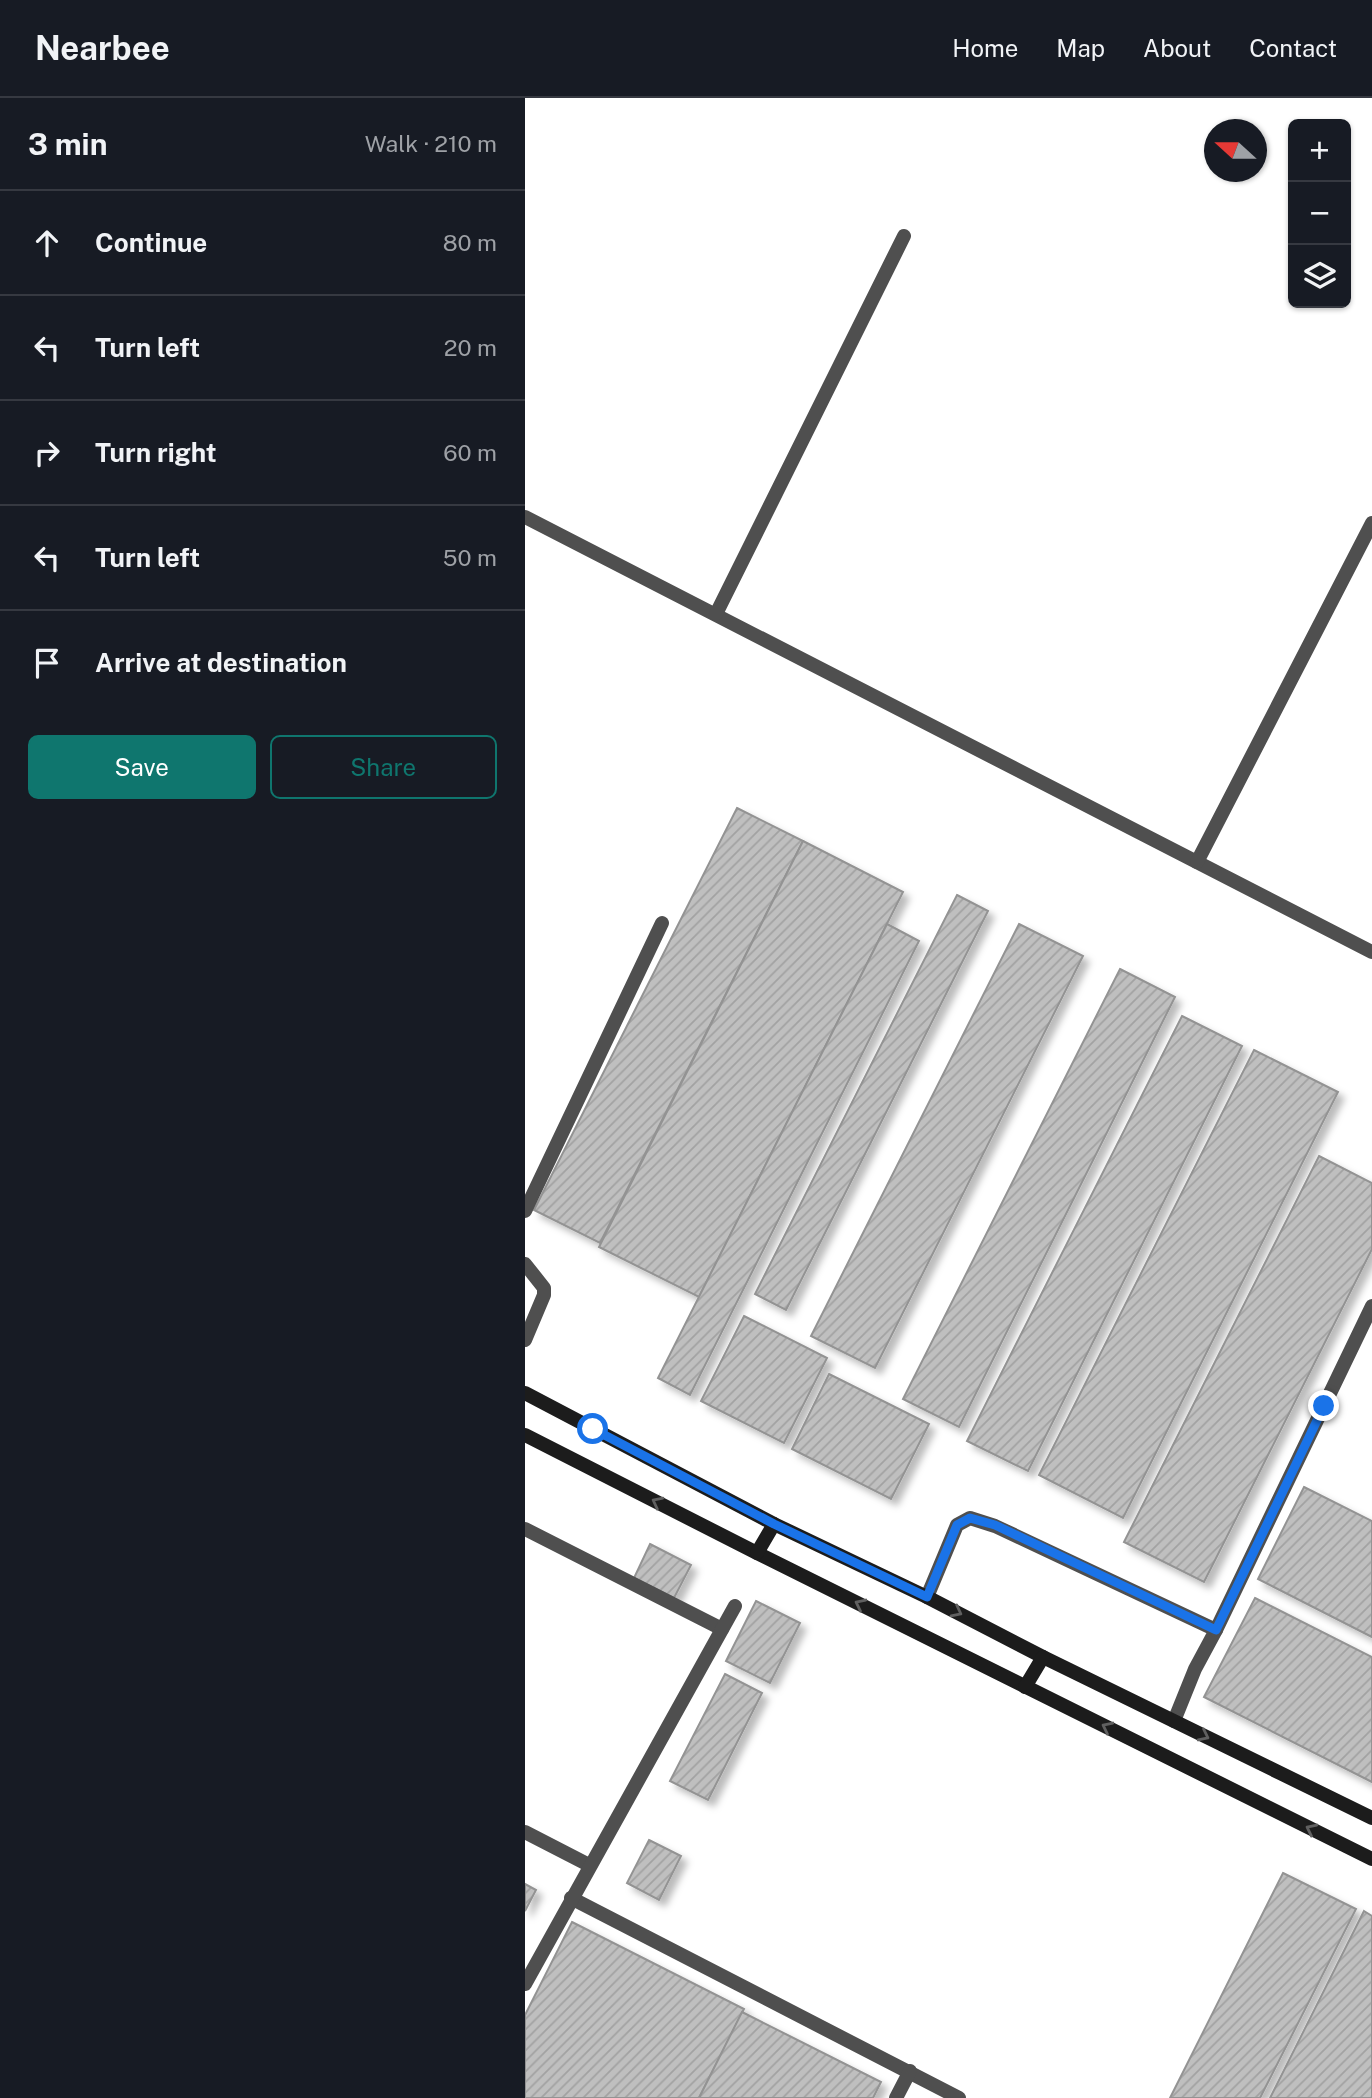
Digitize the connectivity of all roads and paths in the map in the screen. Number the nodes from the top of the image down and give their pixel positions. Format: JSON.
{"nodes":[{"id":1,"x":904,"y":236,"type":"dead end"},
{"id":2,"x":525,"y":517,"type":"edge"},
{"id":3,"x":1372,"y":523,"type":"edge"},
{"id":4,"x":716,"y":614,"type":"junction"},
{"id":5,"x":1197,"y":862,"type":"junction"},
{"id":6,"x":662,"y":923,"type":"dead end"},
{"id":7,"x":1372,"y":952,"type":"edge"},
{"id":8,"x":525,"y":1211,"type":"edge"},
{"id":9,"x":525,"y":1264,"type":"edge"},
{"id":10,"x":1372,"y":1306,"type":"edge"},
{"id":11,"x":525,"y":1340,"type":"edge"},
{"id":12,"x":525,"y":1393,"type":"edge"},
{"id":13,"x":525,"y":1435,"type":"edge"},
{"id":14,"x":774,"y":1524,"type":"junction"},
{"id":15,"x":525,"y":1529,"type":"edge"},
{"id":16,"x":757,"y":1553,"type":"junction"},
{"id":17,"x":927,"y":1597,"type":"junction"},
{"id":18,"x":735,"y":1606,"type":"dead end"},
{"id":19,"x":722,"y":1629,"type":"junction"},
{"id":20,"x":1216,"y":1630,"type":"junction"},
{"id":21,"x":1043,"y":1657,"type":"junction"},
{"id":22,"x":1025,"y":1687,"type":"junction"},
{"id":23,"x":1174,"y":1721,"type":"junction"},
{"id":24,"x":1372,"y":1818,"type":"edge"},
{"id":25,"x":525,"y":1832,"type":"edge"},
{"id":26,"x":1372,"y":1859,"type":"edge"},
{"id":27,"x":589,"y":1865,"type":"junction"},
{"id":28,"x":571,"y":1898,"type":"junction"},
{"id":29,"x":525,"y":1983,"type":"edge"},
{"id":30,"x":910,"y":2071,"type":"junction"},
{"id":31,"x":896,"y":2098,"type":"edge"},
{"id":32,"x":959,"y":2098,"type":"edge"}],
"edges":[{"from":1,"to":4,"type":"lane"},
{"from":2,"to":4,"type":"lane"},
{"from":3,"to":5,"type":"lane"},
{"from":4,"to":5,"type":"lane"},
{"from":5,"to":7,"type":"lane"},
{"from":6,"to":8,"type":"lane"},
{"from":9,"to":11,"type":"lane"},
{"from":10,"to":20,"type":"lane"},
{"from":12,"to":14,"type":"street"},
{"from":16,"to":13,"type":"street","one_way":true},
{"from":14,"to":16,"type":"street"},
{"from":14,"to":17,"type":"street"},
{"from":15,"to":19,"type":"lane"},
{"from":22,"to":16,"type":"street","one_way":true},
{"from":17,"to":20,"type":"lane"},
{"from":17,"to":21,"type":"street","one_way":true},
{"from":18,"to":19,"type":"lane"},
{"from":19,"to":27,"type":"lane"},
{"from":20,"to":23,"type":"lane"},
{"from":21,"to":22,"type":"street"},
{"from":21,"to":23,"type":"street"},
{"from":26,"to":22,"type":"street","one_way":true},
{"from":23,"to":24,"type":"street","one_way":true},
{"from":25,"to":27,"type":"lane"},
{"from":27,"to":28,"type":"lane"},
{"from":28,"to":29,"type":"lane"},
{"from":28,"to":30,"type":"lane"},
{"from":30,"to":31,"type":"lane"},
{"from":30,"to":32,"type":"lane"}]}
